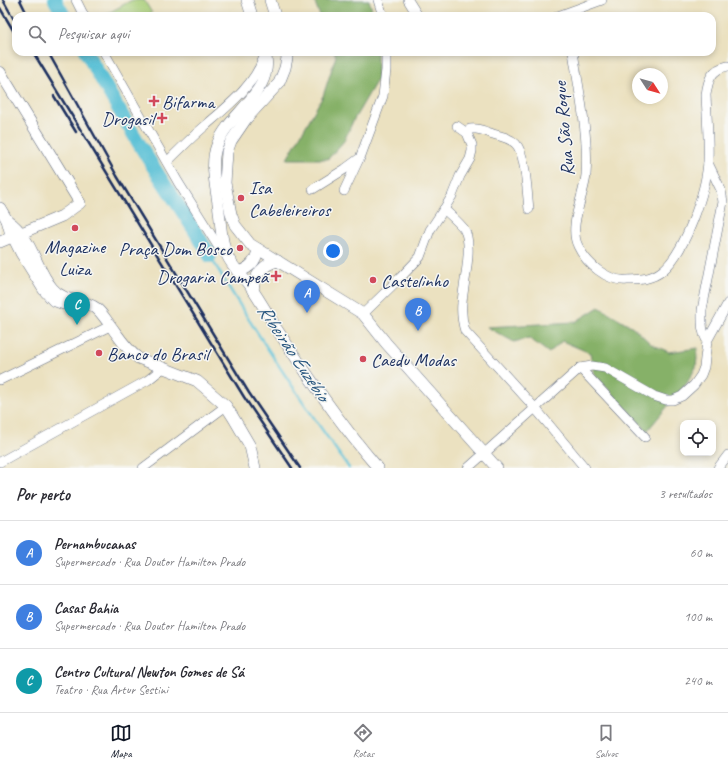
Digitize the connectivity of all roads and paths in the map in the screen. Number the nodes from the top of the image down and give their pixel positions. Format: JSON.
{"nodes":[{"id":1,"x":76,"y":0,"type":"edge"},
{"id":2,"x":247,"y":0,"type":"edge"},
{"id":3,"x":378,"y":0,"type":"edge"},
{"id":4,"x":408,"y":0,"type":"edge"},
{"id":5,"x":602,"y":0,"type":"edge"},
{"id":6,"x":82,"y":12,"type":"edge"},
{"id":7,"x":252,"y":12,"type":"edge"},
{"id":8,"x":382,"y":12,"type":"edge"},
{"id":9,"x":416,"y":12,"type":"edge"},
{"id":10,"x":572,"y":12,"type":"edge"},
{"id":11,"x":106,"y":56,"type":"edge"},
{"id":12,"x":264,"y":56,"type":"edge"},
{"id":13,"x":266,"y":56,"type":"edge"},
{"id":14,"x":287,"y":56,"type":"edge"},
{"id":15,"x":386,"y":56,"type":"edge"},
{"id":16,"x":574,"y":56,"type":"edge"},
{"id":17,"x":728,"y":66,"type":"edge"},
{"id":18,"x":0,"y":72,"type":"edge"},
{"id":19,"x":456,"y":126,"type":"dead end"},
{"id":20,"x":467,"y":133,"type":"junction"},
{"id":21,"x":360,"y":158,"type":"junction"},
{"id":22,"x":167,"y":162,"type":"junction"},
{"id":23,"x":708,"y":163,"type":"junction"},
{"id":24,"x":313,"y":189,"type":"dead end"},
{"id":25,"x":344,"y":191,"type":"dead end"},
{"id":26,"x":0,"y":208,"type":"edge"},
{"id":27,"x":444,"y":209,"type":"junction"},
{"id":28,"x":529,"y":209,"type":"dead end"},
{"id":29,"x":18,"y":234,"type":"junction"},
{"id":30,"x":0,"y":242,"type":"edge"},
{"id":31,"x":258,"y":250,"type":"junction"},
{"id":32,"x":228,"y":257,"type":"junction"},
{"id":33,"x":278,"y":261,"type":"junction"},
{"id":34,"x":238,"y":272,"type":"junction"},
{"id":35,"x":253,"y":290,"type":"junction"},
{"id":36,"x":728,"y":303,"type":"edge"},
{"id":37,"x":363,"y":314,"type":"junction"},
{"id":38,"x":110,"y":326,"type":"junction"},
{"id":39,"x":707,"y":341,"type":"junction"},
{"id":40,"x":163,"y":368,"type":"junction"},
{"id":41,"x":580,"y":368,"type":"junction"},
{"id":42,"x":0,"y":380,"type":"edge"},
{"id":43,"x":226,"y":406,"type":"junction"},
{"id":44,"x":535,"y":408,"type":"junction"},
{"id":45,"x":645,"y":437,"type":"dead end"},
{"id":46,"x":485,"y":453,"type":"junction"},
{"id":47,"x":728,"y":455,"type":"edge"},
{"id":48,"x":1,"y":459,"type":"edge"},
{"id":49,"x":143,"y":468,"type":"edge"},
{"id":50,"x":255,"y":468,"type":"edge"},
{"id":51,"x":378,"y":468,"type":"edge"},
{"id":52,"x":468,"y":468,"type":"edge"},
{"id":53,"x":497,"y":468,"type":"edge"},
{"id":54,"x":585,"y":468,"type":"edge"},
{"id":55,"x":718,"y":468,"type":"edge"}],
"edges":[{"from":1,"to":6,"type":"street"},
{"from":2,"to":7,"type":"main road"},
{"from":3,"to":8,"type":"street"},
{"from":4,"to":9,"type":"street"},
{"from":5,"to":10,"type":"street"},
{"from":11,"to":22,"type":"street"},
{"from":12,"to":22,"type":"street"},
{"from":13,"to":32,"type":"main road"},
{"from":14,"to":31,"type":"main road"},
{"from":15,"to":21,"type":"street"},
{"from":16,"to":23,"type":"street","name":"Rua São Roque"},
{"from":17,"to":23,"type":"street"},
{"from":18,"to":29,"type":"main road"},
{"from":19,"to":20,"type":"street"},
{"from":20,"to":27,"type":"street"},
{"from":20,"to":28,"type":"street"},
{"from":21,"to":24,"type":"street"},
{"from":21,"to":25,"type":"street"},
{"from":22,"to":32,"type":"street"},
{"from":23,"to":39,"type":"street"},
{"from":26,"to":29,"type":"main road"},
{"from":27,"to":37,"type":"street"},
{"from":27,"to":44,"type":"street"},
{"from":29,"to":30,"type":"main road"},
{"from":29,"to":38,"type":"main road"},
{"from":31,"to":33,"type":"main road"},
{"from":31,"to":34,"type":"main road"},
{"from":32,"to":34,"type":"main road"},
{"from":33,"to":35,"type":"main road"},
{"from":33,"to":37,"type":"main road"},
{"from":34,"to":35,"type":"main road"},
{"from":35,"to":51,"type":"main road"},
{"from":36,"to":39,"type":"street"},
{"from":37,"to":46,"type":"main road"},
{"from":38,"to":40,"type":"main road"},
{"from":38,"to":42,"type":"street"},
{"from":39,"to":41,"type":"street"},
{"from":40,"to":43,"type":"main road"},
{"from":40,"to":48,"type":"street"},
{"from":41,"to":44,"type":"street"},
{"from":41,"to":45,"type":"street"},
{"from":43,"to":49,"type":"street"},
{"from":43,"to":50,"type":"main road"},
{"from":44,"to":46,"type":"street"},
{"from":44,"to":54,"type":"street"},
{"from":46,"to":52,"type":"street"},
{"from":46,"to":53,"type":"main road"},
{"from":47,"to":55,"type":"street"}]}
